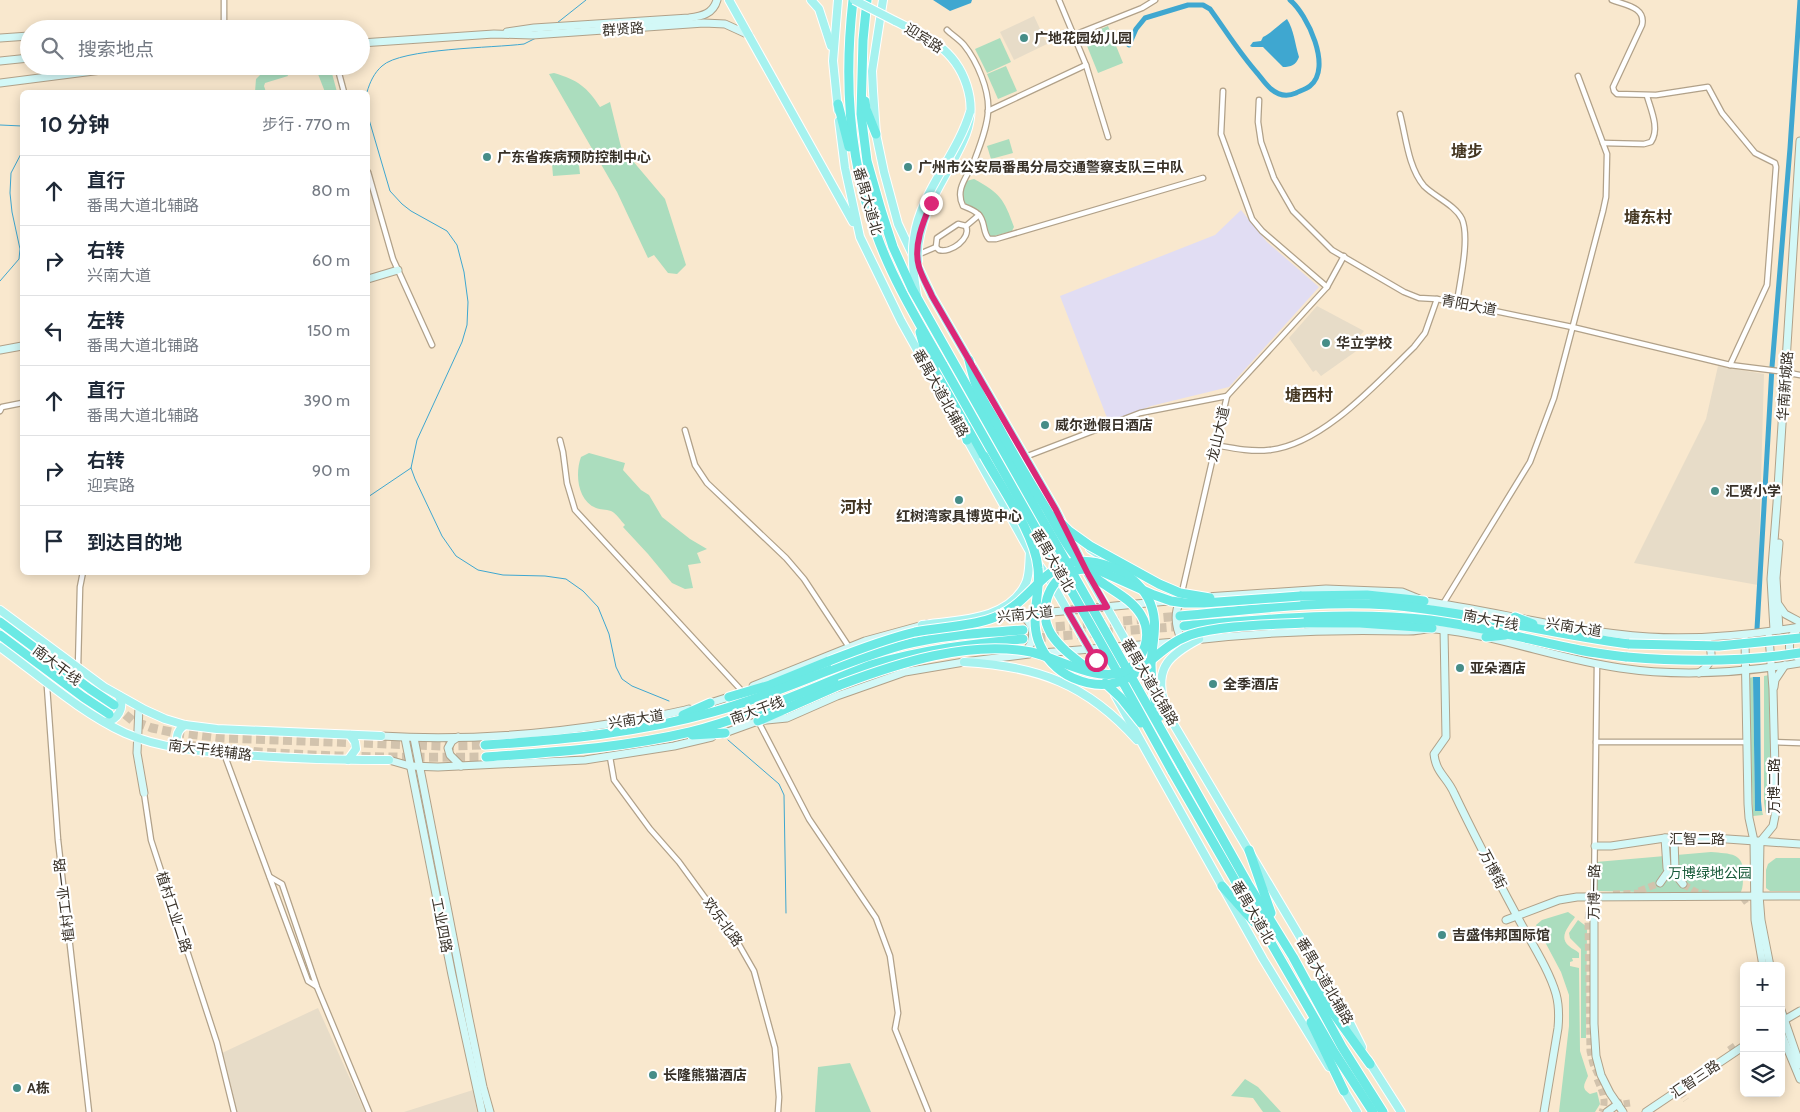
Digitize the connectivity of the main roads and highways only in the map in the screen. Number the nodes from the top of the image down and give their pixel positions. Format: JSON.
{"nodes":[{"id":1,"x":729,"y":0,"type":"edge"},
{"id":2,"x":811,"y":0,"type":"edge"},
{"id":3,"x":838,"y":0,"type":"edge"},
{"id":4,"x":853,"y":0,"type":"edge"},
{"id":5,"x":867,"y":0,"type":"edge"},
{"id":6,"x":883,"y":0,"type":"edge"},
{"id":7,"x":833,"y":61,"type":"junction"},
{"id":8,"x":862,"y":79,"type":"junction"},
{"id":9,"x":838,"y":104,"type":"junction"},
{"id":10,"x":970,"y":112,"type":"junction"},
{"id":11,"x":876,"y":134,"type":"junction"},
{"id":12,"x":863,"y":191,"type":"junction"},
{"id":13,"x":860,"y":237,"type":"junction"},
{"id":14,"x":919,"y":268,"type":"junction"},
{"id":15,"x":917,"y":298,"type":"junction"},
{"id":16,"x":916,"y":317,"type":"junction"},
{"id":17,"x":969,"y":360,"type":"junction"},
{"id":18,"x":964,"y":420,"type":"junction"},
{"id":19,"x":967,"y":440,"type":"junction"},
{"id":20,"x":1038,"y":497,"type":"junction"},
{"id":21,"x":1056,"y":510,"type":"junction"},
{"id":22,"x":1030,"y":552,"type":"junction"},
{"id":23,"x":1209,"y":597,"type":"road end"},
{"id":24,"x":1258,"y":599,"type":"junction"},
{"id":25,"x":1424,"y":600,"type":"road end"},
{"id":26,"x":0,"y":610,"type":"edge"},
{"id":27,"x":1180,"y":616,"type":"tunnel mouth"},
{"id":28,"x":1515,"y":617,"type":"road end"},
{"id":29,"x":0,"y":622,"type":"edge"},
{"id":30,"x":922,"y":625,"type":"road end"},
{"id":31,"x":1184,"y":626,"type":"tunnel mouth"},
{"id":32,"x":1432,"y":628,"type":"road end"},
{"id":33,"x":1551,"y":632,"type":"junction"},
{"id":34,"x":0,"y":635,"type":"edge"},
{"id":35,"x":1515,"y":635,"type":"junction"},
{"id":36,"x":1486,"y":637,"type":"road end"},
{"id":37,"x":1800,"y":638,"type":"edge"},
{"id":38,"x":1198,"y":639,"type":"road end"},
{"id":39,"x":0,"y":647,"type":"edge"},
{"id":40,"x":1800,"y":653,"type":"edge"},
{"id":41,"x":964,"y":662,"type":"road end"},
{"id":42,"x":119,"y":696,"type":"junction"},
{"id":43,"x":729,"y":697,"type":"road end"},
{"id":44,"x":710,"y":703,"type":"road end"},
{"id":45,"x":114,"y":705,"type":"tunnel mouth"},
{"id":46,"x":1167,"y":713,"type":"junction"},
{"id":47,"x":107,"y":718,"type":"junction"},
{"id":48,"x":758,"y":721,"type":"road end"},
{"id":49,"x":666,"y":723,"type":"junction"},
{"id":50,"x":185,"y":724,"type":"junction"},
{"id":51,"x":725,"y":733,"type":"road end"},
{"id":52,"x":1164,"y":734,"type":"junction"},
{"id":53,"x":350,"y":735,"type":"junction"},
{"id":54,"x":381,"y":736,"type":"road end"},
{"id":55,"x":667,"y":737,"type":"junction"},
{"id":56,"x":1156,"y":742,"type":"junction"},
{"id":57,"x":485,"y":745,"type":"tunnel mouth"},
{"id":58,"x":182,"y":748,"type":"junction"},
{"id":59,"x":1148,"y":753,"type":"junction"},
{"id":60,"x":486,"y":757,"type":"tunnel mouth"},
{"id":61,"x":348,"y":760,"type":"junction"},
{"id":62,"x":389,"y":760,"type":"road end"},
{"id":63,"x":1249,"y":850,"type":"junction"},
{"id":64,"x":1222,"y":886,"type":"junction"},
{"id":65,"x":1278,"y":932,"type":"junction"},
{"id":66,"x":1268,"y":938,"type":"junction"},
{"id":67,"x":1293,"y":957,"type":"junction"},
{"id":68,"x":1287,"y":969,"type":"junction"},
{"id":69,"x":1370,"y":1064,"type":"junction"},
{"id":70,"x":1344,"y":1090,"type":"junction"},
{"id":71,"x":1357,"y":1112,"type":"edge"},
{"id":72,"x":1373,"y":1112,"type":"edge"},
{"id":73,"x":1384,"y":1112,"type":"edge"},
{"id":74,"x":1401,"y":1112,"type":"edge"}],
"edges":[{"from":1,"to":13,"type":"main road"},
{"from":2,"to":7,"type":"main road"},
{"from":3,"to":7,"type":"main road","name":"番禺大道北辅路"},
{"from":4,"to":10,"type":"main road","name":"迎宾路","bridge":true},
{"from":4,"to":12,"type":"highway","name":"番禺大道北"},
{"from":5,"to":8,"type":"highway","name":"番禺大道北"},
{"from":6,"to":11,"type":"main road"},
{"from":7,"to":9,"type":"main road","name":"番禺大道北辅路"},
{"from":8,"to":11,"type":"highway"},
{"from":8,"to":15,"type":"highway","name":"番禺大道北","bridge":true},
{"from":9,"to":12,"type":"highway"},
{"from":9,"to":13,"type":"main road","name":"番禺大道北辅路"},
{"from":10,"to":14,"type":"main road","name":"迎宾路"},
{"from":10,"to":15,"type":"main road","bridge":true},
{"from":11,"to":14,"type":"main road"},
{"from":12,"to":16,"type":"highway","name":"番禺大道北"},
{"from":13,"to":19,"type":"main road","name":"番禺大道北辅路"},
{"from":14,"to":17,"type":"main road"},
{"from":15,"to":52,"type":"highway","name":"番禺大道北","bridge":true},
{"from":16,"to":18,"type":"highway"},
{"from":16,"to":56,"type":"highway","name":"番禺大道北","bridge":true},
{"from":17,"to":20,"type":"highway","bridge":true},
{"from":17,"to":21,"type":"main road"},
{"from":18,"to":19,"type":"highway"},
{"from":18,"to":32,"type":"highway","bridge":true},
{"from":19,"to":22,"type":"main road","name":"番禺大道北辅路"},
{"from":20,"to":24,"type":"highway","bridge":true},
{"from":20,"to":48,"type":"highway","bridge":true},
{"from":21,"to":23,"type":"main road"},
{"from":21,"to":46,"type":"main road","name":"番禺大道北铺路"},
{"from":22,"to":30,"type":"main road"},
{"from":22,"to":59,"type":"main road","name":"番禺大道北辅路"},
{"from":24,"to":25,"type":"highway","bridge":true},
{"from":24,"to":56,"type":"highway","bridge":true},
{"from":26,"to":42,"type":"main road","name":"南大干线辅路"},
{"from":27,"to":33,"type":"highway","name":"南大干线"},
{"from":28,"to":33,"type":"highway"},
{"from":29,"to":45,"type":"highway","name":"南大干线"},
{"from":31,"to":35,"type":"highway","name":"南大干线"},
{"from":33,"to":37,"type":"highway","name":"南大干线","bridge":true},
{"from":34,"to":47,"type":"highway","name":"南大干线"},
{"from":35,"to":36,"type":"highway"},
{"from":35,"to":40,"type":"highway","name":"南大干线","bridge":true},
{"from":38,"to":46,"type":"main road"},
{"from":39,"to":47,"type":"main road","name":"南大干线辅路"},
{"from":41,"to":59,"type":"main road"},
{"from":42,"to":47,"type":"main road"},
{"from":42,"to":50,"type":"main road","name":"南大干线辅路"},
{"from":43,"to":52,"type":"highway","bridge":true},
{"from":44,"to":49,"type":"highway"},
{"from":46,"to":63,"type":"main road","name":"番禺大道北铺路"},
{"from":47,"to":58,"type":"main road","name":"南大干线辅路"},
{"from":49,"to":55,"type":"highway","name":"南大干线"},
{"from":49,"to":57,"type":"highway","name":"南大干线"},
{"from":50,"to":53,"type":"main road","name":"南大干线辅路"},
{"from":50,"to":58,"type":"main road"},
{"from":51,"to":55,"type":"highway"},
{"from":52,"to":65,"type":"highway","name":"番禺大道北","bridge":true},
{"from":53,"to":54,"type":"main road","name":"南大干线辅路"},
{"from":53,"to":61,"type":"main road"},
{"from":55,"to":60,"type":"highway","name":"南大干线"},
{"from":56,"to":66,"type":"highway","name":"番禺大道北","bridge":true},
{"from":58,"to":61,"type":"main road","name":"南大干线辅路"},
{"from":59,"to":64,"type":"main road"},
{"from":61,"to":62,"type":"main road","name":"南大干线辅路"},
{"from":63,"to":65,"type":"highway"},
{"from":63,"to":69,"type":"main road","name":"番禺大道北辅路"},
{"from":64,"to":66,"type":"highway"},
{"from":64,"to":70,"type":"main road"},
{"from":65,"to":67,"type":"highway","name":"番禺大道北"},
{"from":66,"to":68,"type":"highway","name":"番禺大道北"},
{"from":67,"to":69,"type":"highway"},
{"from":67,"to":73,"type":"highway","name":"番禺大道北"},
{"from":68,"to":70,"type":"highway"},
{"from":68,"to":72,"type":"highway","name":"番禺大道北"},
{"from":69,"to":74,"type":"main road","name":"番禺大道北辅路"},
{"from":70,"to":71,"type":"main road"}]}
